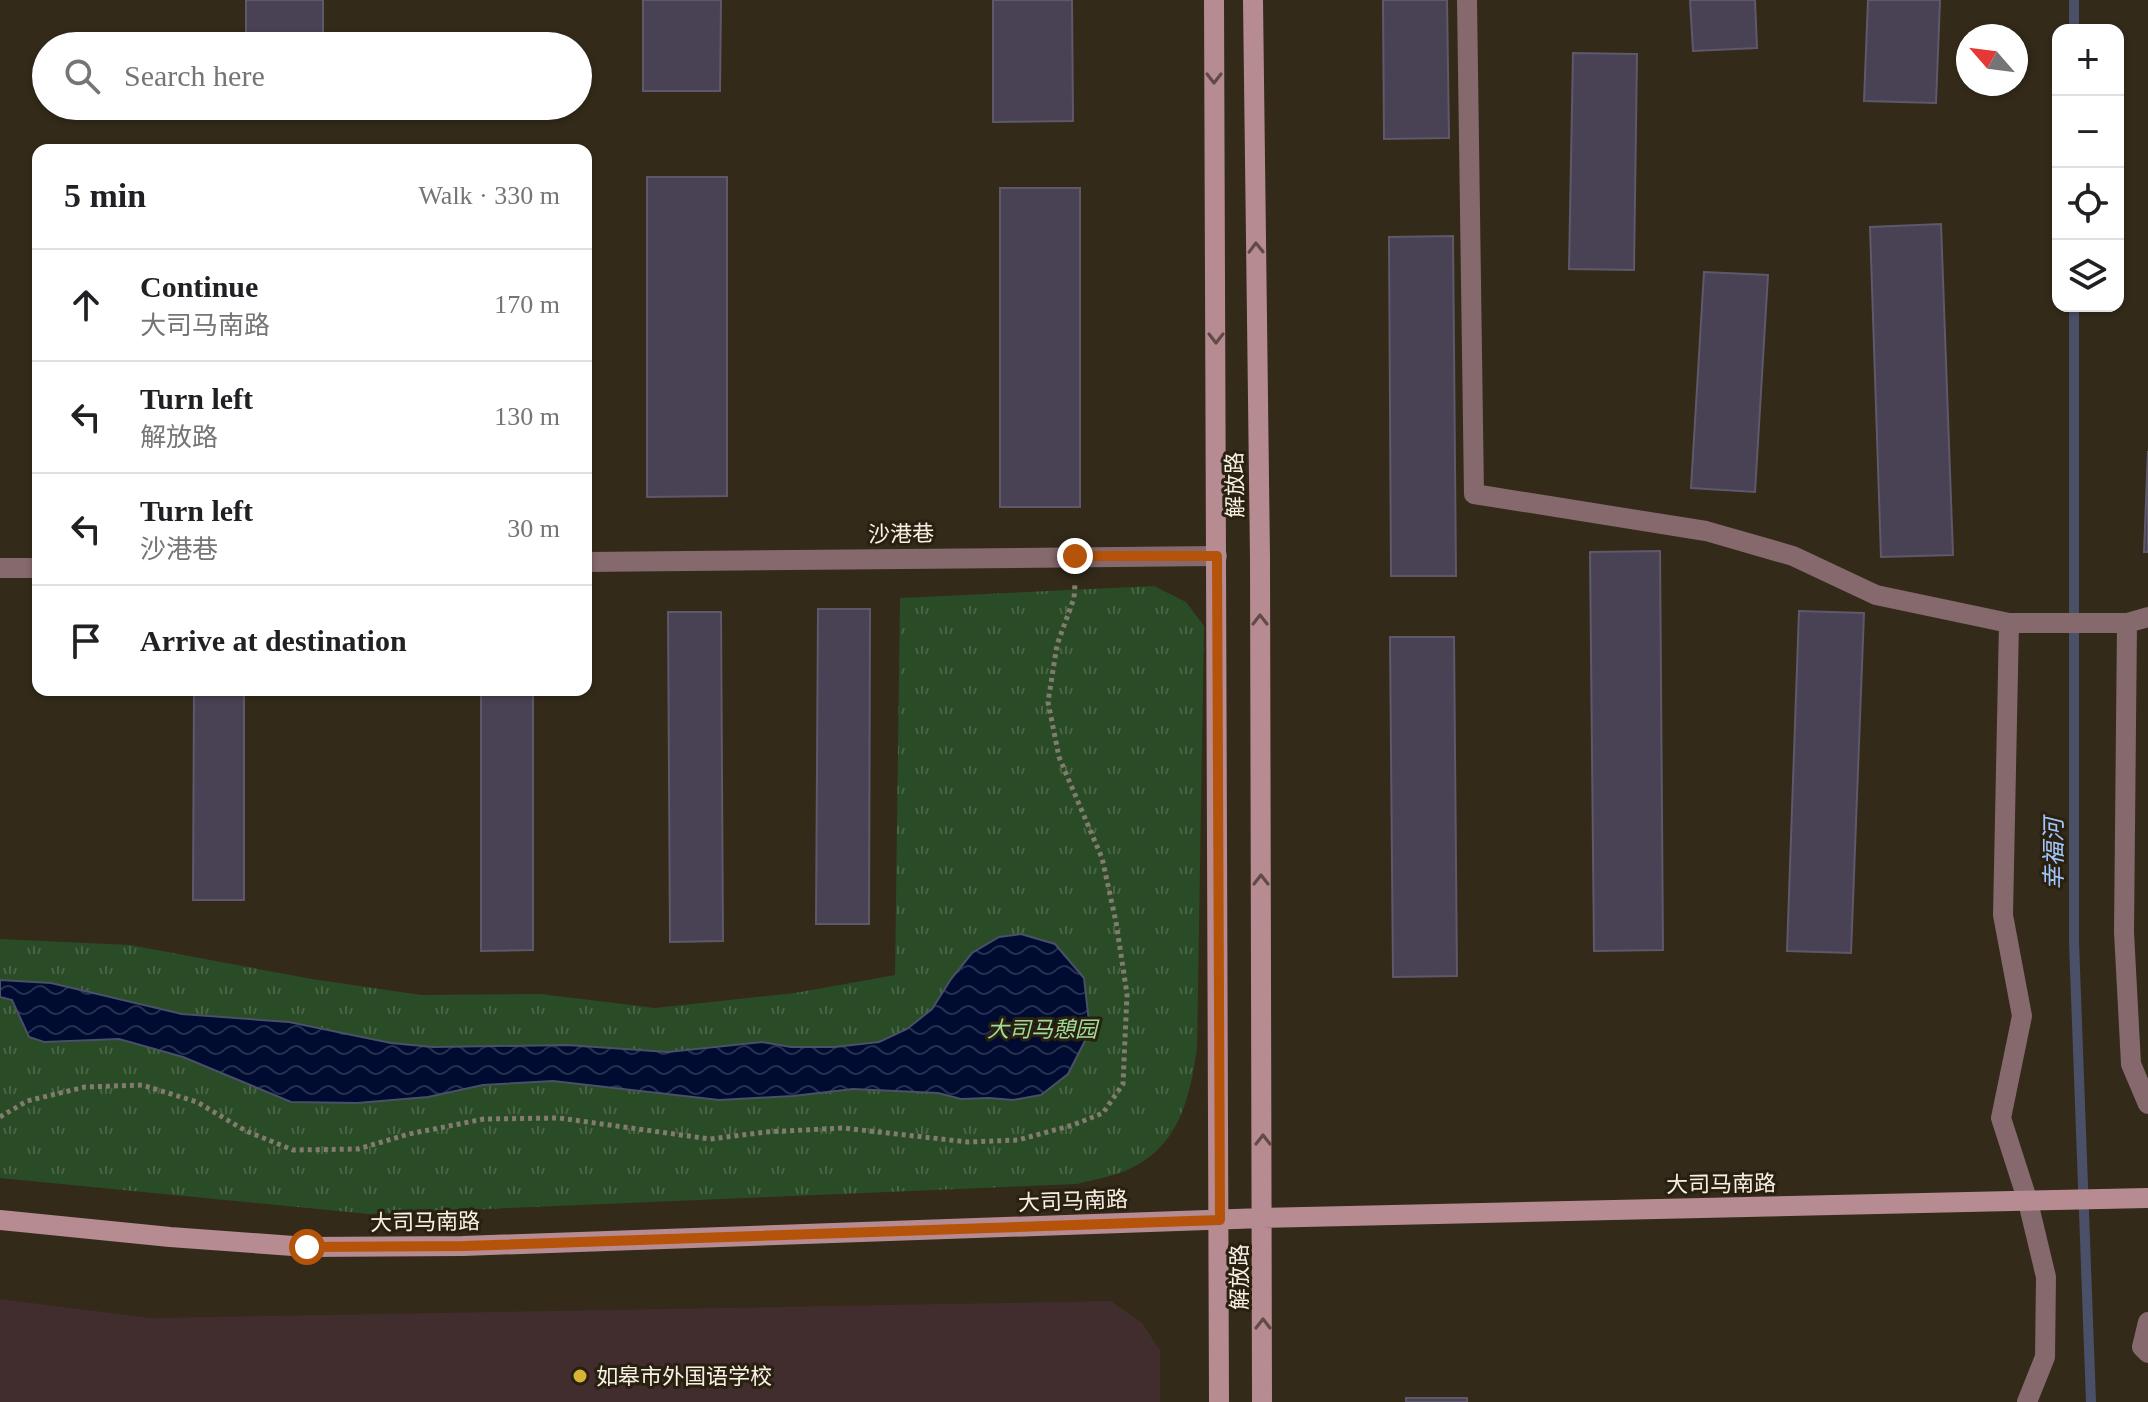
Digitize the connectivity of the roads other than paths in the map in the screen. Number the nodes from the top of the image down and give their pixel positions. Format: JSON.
{"nodes":[{"id":1,"x":1214,"y":0,"type":"edge"},
{"id":2,"x":1253,"y":0,"type":"edge"},
{"id":3,"x":1467,"y":0,"type":"edge"},
{"id":4,"x":1217,"y":556,"type":"junction"},
{"id":5,"x":592,"y":562,"type":"edge"},
{"id":6,"x":0,"y":568,"type":"edge"},
{"id":7,"x":32,"y":568,"type":"edge"},
{"id":8,"x":2148,"y":617,"type":"edge"},
{"id":9,"x":2009,"y":623,"type":"junction"},
{"id":10,"x":2127,"y":623,"type":"junction"},
{"id":11,"x":2148,"y":1104,"type":"edge"},
{"id":12,"x":2148,"y":1198,"type":"edge"},
{"id":13,"x":2028,"y":1202,"type":"junction"},
{"id":14,"x":1263,"y":1218,"type":"junction"},
{"id":15,"x":0,"y":1220,"type":"edge"},
{"id":16,"x":1220,"y":1220,"type":"junction"},
{"id":17,"x":2148,"y":1322,"type":"edge"},
{"id":18,"x":2148,"y":1353,"type":"edge"},
{"id":19,"x":1219,"y":1402,"type":"edge"},
{"id":20,"x":1262,"y":1402,"type":"edge"},
{"id":21,"x":2027,"y":1402,"type":"edge"}],
"edges":[{"from":1,"to":4,"type":"street","name":"解放路","one_way":true},
{"from":14,"to":2,"type":"street","name":"解放路","one_way":true},
{"from":3,"to":9,"type":"street"},
{"from":4,"to":5,"type":"street","name":"沙港巷"},
{"from":4,"to":16,"type":"street","name":"解放路"},
{"from":6,"to":7,"type":"street"},
{"from":8,"to":10,"type":"street"},
{"from":9,"to":10,"type":"street"},
{"from":9,"to":13,"type":"street"},
{"from":10,"to":11,"type":"street"},
{"from":12,"to":13,"type":"street","name":"大司马南路"},
{"from":13,"to":14,"type":"street","name":"大司马南路"},
{"from":13,"to":21,"type":"street"},
{"from":14,"to":16,"type":"street","name":"大司马南路"},
{"from":20,"to":14,"type":"street","name":"解放路","one_way":true},
{"from":15,"to":16,"type":"street","name":"大司马南路"},
{"from":16,"to":19,"type":"street","name":"解放路"},
{"from":17,"to":18,"type":"street"}]}
